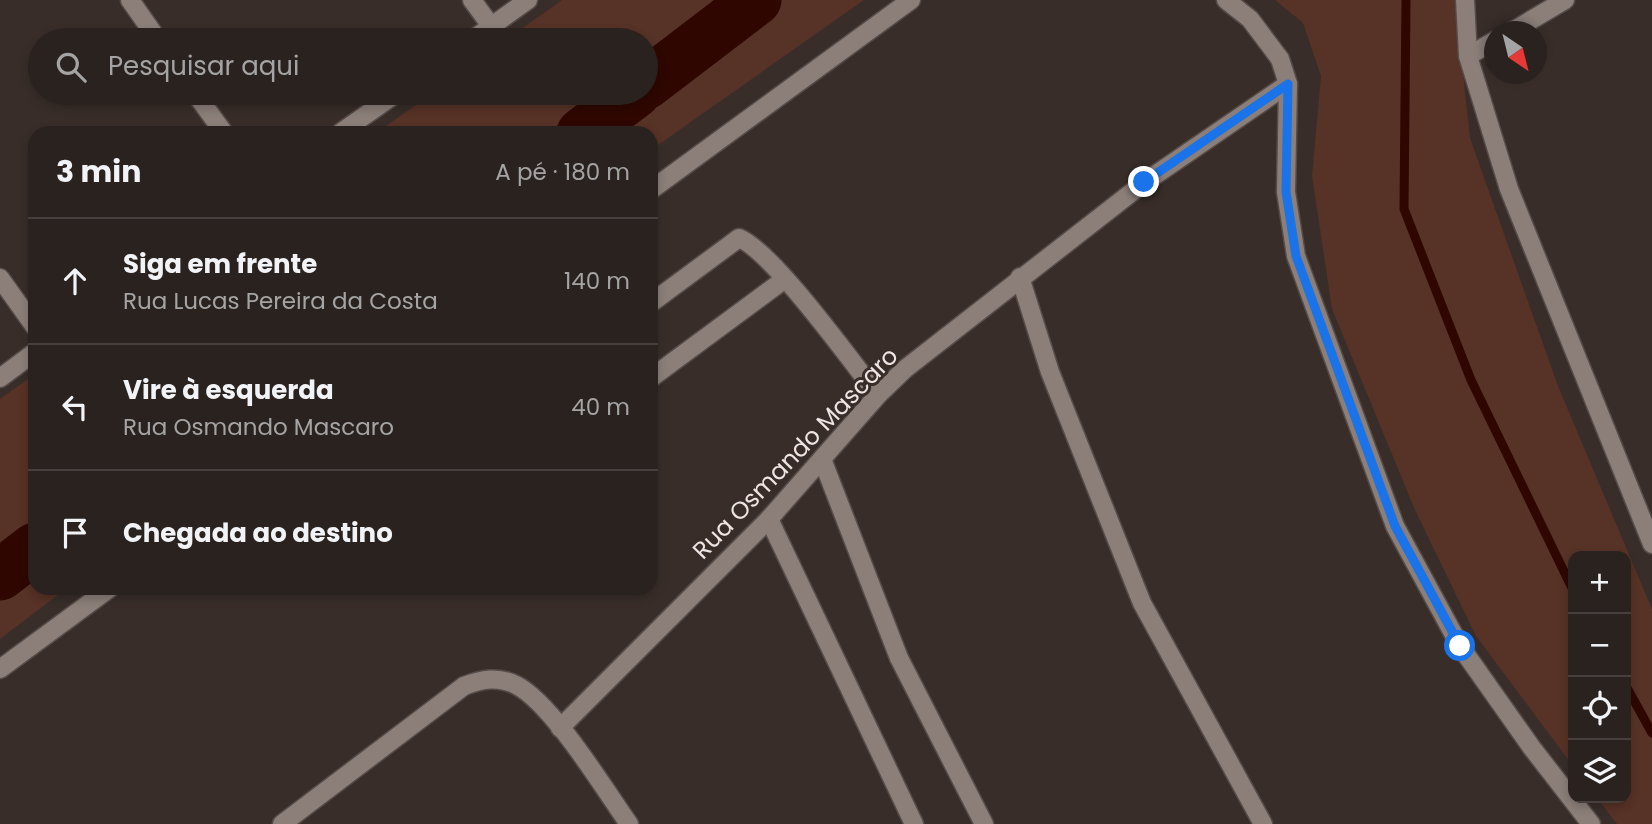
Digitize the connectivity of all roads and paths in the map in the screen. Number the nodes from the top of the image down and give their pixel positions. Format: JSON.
{"nodes":[{"id":1,"x":130,"y":0,"type":"edge"},
{"id":2,"x":472,"y":0,"type":"edge"},
{"id":3,"x":528,"y":0,"type":"edge"},
{"id":4,"x":911,"y":0,"type":"edge"},
{"id":5,"x":1226,"y":0,"type":"edge"},
{"id":6,"x":1465,"y":0,"type":"edge"},
{"id":7,"x":1565,"y":0,"type":"edge"},
{"id":8,"x":1530,"y":21,"type":"edge"},
{"id":9,"x":491,"y":26,"type":"junction"},
{"id":10,"x":150,"y":28,"type":"edge"},
{"id":11,"x":488,"y":28,"type":"edge"},
{"id":12,"x":1484,"y":47,"type":"edge"},
{"id":13,"x":1468,"y":56,"type":"junction"},
{"id":14,"x":1288,"y":84,"type":"junction"},
{"id":15,"x":204,"y":105,"type":"edge"},
{"id":16,"x":380,"y":105,"type":"edge"},
{"id":17,"x":219,"y":126,"type":"edge"},
{"id":18,"x":350,"y":126,"type":"edge"},
{"id":19,"x":658,"y":185,"type":"edge"},
{"id":20,"x":1020,"y":277,"type":"junction"},
{"id":21,"x":0,"y":278,"type":"edge"},
{"id":22,"x":785,"y":279,"type":"junction"},
{"id":23,"x":658,"y":298,"type":"edge"},
{"id":24,"x":28,"y":317,"type":"edge"},
{"id":25,"x":28,"y":357,"type":"edge"},
{"id":26,"x":658,"y":373,"type":"edge"},
{"id":27,"x":0,"y":378,"type":"edge"},
{"id":28,"x":878,"y":395,"type":"junction"},
{"id":29,"x":821,"y":459,"type":"junction"},
{"id":30,"x":769,"y":519,"type":"junction"},
{"id":31,"x":1652,"y":544,"type":"edge"},
{"id":32,"x":100,"y":595,"type":"edge"},
{"id":33,"x":0,"y":669,"type":"edge"},
{"id":34,"x":560,"y":728,"type":"junction"},
{"id":35,"x":282,"y":824,"type":"edge"},
{"id":36,"x":629,"y":824,"type":"edge"},
{"id":37,"x":914,"y":824,"type":"edge"},
{"id":38,"x":984,"y":824,"type":"edge"},
{"id":39,"x":1263,"y":824,"type":"edge"},
{"id":40,"x":1591,"y":824,"type":"edge"}],
"edges":[{"from":1,"to":10,"type":"street"},
{"from":2,"to":9,"type":"street"},
{"from":3,"to":9,"type":"street"},
{"from":4,"to":19,"type":"street"},
{"from":5,"to":14,"type":"street"},
{"from":6,"to":13,"type":"street"},
{"from":7,"to":8,"type":"street"},
{"from":9,"to":11,"type":"street"},
{"from":12,"to":13,"type":"street"},
{"from":13,"to":31,"type":"street"},
{"from":14,"to":20,"type":"street","name":"Rua Osmando Mascaro"},
{"from":14,"to":40,"type":"street"},
{"from":15,"to":17,"type":"street"},
{"from":16,"to":18,"type":"street"},
{"from":20,"to":28,"type":"street","name":"Rua Osmando Mascaro"},
{"from":20,"to":39,"type":"street"},
{"from":21,"to":24,"type":"street"},
{"from":22,"to":23,"type":"street"},
{"from":22,"to":26,"type":"street"},
{"from":22,"to":28,"type":"street"},
{"from":25,"to":27,"type":"street"},
{"from":28,"to":29,"type":"street","name":"Rua Osmando Mascaro"},
{"from":29,"to":30,"type":"street","name":"Rua Osmando Mascaro"},
{"from":29,"to":38,"type":"street"},
{"from":30,"to":34,"type":"street","name":"Rua Osmando Mascaro"},
{"from":30,"to":37,"type":"street"},
{"from":32,"to":33,"type":"street"},
{"from":34,"to":35,"type":"street"},
{"from":34,"to":36,"type":"street"}]}
